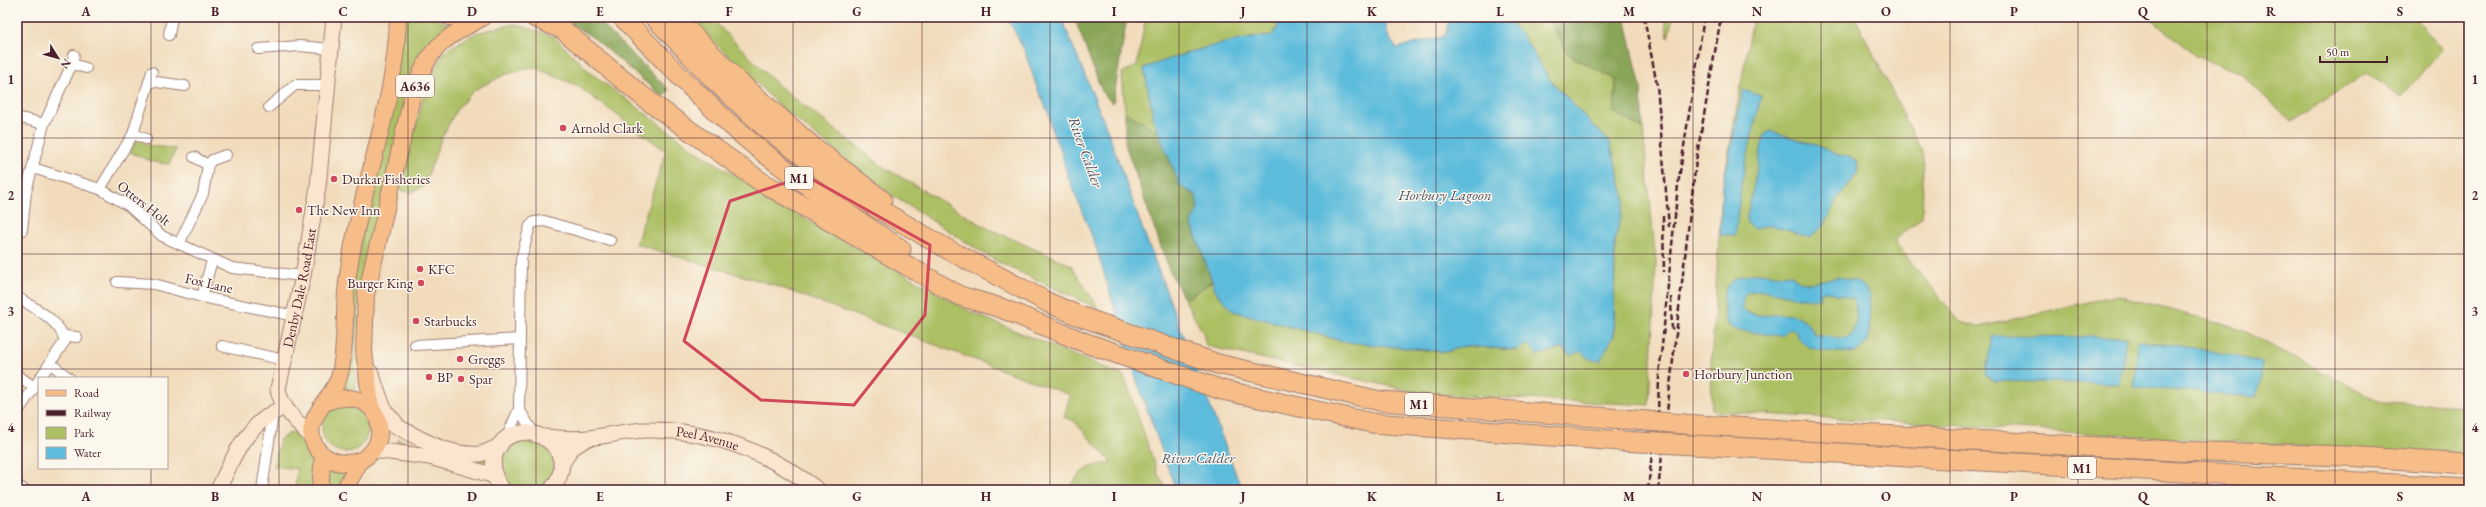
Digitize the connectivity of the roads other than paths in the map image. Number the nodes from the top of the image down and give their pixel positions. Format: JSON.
{"nodes":[{"id":1,"x":172,"y":17,"type":"edge"},
{"id":2,"x":334,"y":17,"type":"edge"},
{"id":3,"x":398,"y":17,"type":"edge"},
{"id":4,"x":449,"y":17,"type":"edge"},
{"id":5,"x":534,"y":17,"type":"edge"},
{"id":6,"x":622,"y":17,"type":"edge"},
{"id":7,"x":654,"y":17,"type":"edge"},
{"id":8,"x":675,"y":17,"type":"edge"},
{"id":9,"x":484,"y":18,"type":"edge"},
{"id":10,"x":169,"y":35,"type":"dead end"},
{"id":11,"x":258,"y":49,"type":"dead end"},
{"id":12,"x":331,"y":49,"type":"junction"},
{"id":13,"x":86,"y":68,"type":"dead end"},
{"id":14,"x":327,"y":85,"type":"junction"},
{"id":15,"x":185,"y":86,"type":"dead end"},
{"id":16,"x":269,"y":107,"type":"dead end"},
{"id":17,"x":17,"y":117,"type":"edge"},
{"id":18,"x":44,"y":124,"type":"junction"},
{"id":19,"x":133,"y":134,"type":"junction"},
{"id":20,"x":146,"y":139,"type":"dead end"},
{"id":21,"x":226,"y":155,"type":"dead end"},
{"id":22,"x":194,"y":156,"type":"dead end"},
{"id":23,"x":208,"y":165,"type":"junction"},
{"id":24,"x":33,"y":168,"type":"junction"},
{"id":25,"x":100,"y":189,"type":"junction"},
{"id":26,"x":20,"y":216,"type":"edge"},
{"id":27,"x":22,"y":230,"type":"dead end"},
{"id":28,"x":610,"y":240,"type":"dead end"},
{"id":29,"x":179,"y":244,"type":"junction"},
{"id":30,"x":949,"y":250,"type":"junction"},
{"id":31,"x":212,"y":260,"type":"junction"},
{"id":32,"x":303,"y":276,"type":"junction"},
{"id":33,"x":117,"y":282,"type":"dead end"},
{"id":34,"x":202,"y":297,"type":"junction"},
{"id":35,"x":18,"y":299,"type":"edge"},
{"id":36,"x":1001,"y":308,"type":"junction"},
{"id":37,"x":295,"y":316,"type":"junction"},
{"id":38,"x":63,"y":336,"type":"junction"},
{"id":39,"x":78,"y":337,"type":"dead end"},
{"id":40,"x":520,"y":339,"type":"junction"},
{"id":41,"x":222,"y":346,"type":"dead end"},
{"id":42,"x":415,"y":346,"type":"dead end"},
{"id":43,"x":364,"y":351,"type":"junction"},
{"id":44,"x":284,"y":360,"type":"junction"},
{"id":45,"x":51,"y":364,"type":"junction"},
{"id":46,"x":17,"y":375,"type":"edge"},
{"id":47,"x":42,"y":377,"type":"edge"},
{"id":48,"x":68,"y":377,"type":"edge"},
{"id":49,"x":38,"y":382,"type":"edge"},
{"id":50,"x":326,"y":402,"type":"junction"},
{"id":51,"x":520,"y":409,"type":"junction"},
{"id":52,"x":282,"y":411,"type":"junction"},
{"id":53,"x":374,"y":411,"type":"junction"},
{"id":54,"x":17,"y":413,"type":"edge"},
{"id":55,"x":315,"y":414,"type":"junction"},
{"id":56,"x":398,"y":426,"type":"junction"},
{"id":57,"x":539,"y":435,"type":"junction"},
{"id":58,"x":312,"y":438,"type":"junction"},
{"id":59,"x":586,"y":439,"type":"junction"},
{"id":60,"x":503,"y":443,"type":"junction"},
{"id":61,"x":373,"y":450,"type":"junction"},
{"id":62,"x":323,"y":455,"type":"junction"},
{"id":63,"x":361,"y":460,"type":"junction"},
{"id":64,"x":561,"y":464,"type":"junction"},
{"id":65,"x":2469,"y":464,"type":"edge"},
{"id":66,"x":495,"y":476,"type":"junction"},
{"id":67,"x":17,"y":486,"type":"edge"},
{"id":68,"x":2469,"y":488,"type":"edge"},
{"id":69,"x":24,"y":490,"type":"edge"},
{"id":70,"x":218,"y":490,"type":"edge"},
{"id":71,"x":262,"y":490,"type":"edge"},
{"id":72,"x":320,"y":490,"type":"edge"},
{"id":73,"x":344,"y":490,"type":"edge"},
{"id":74,"x":503,"y":490,"type":"edge"},
{"id":75,"x":551,"y":490,"type":"edge"},
{"id":76,"x":818,"y":490,"type":"edge"}],
"edges":[{"from":1,"to":10,"type":"street"},
{"from":2,"to":12,"type":"street","name":"Denby Dale Road East"},
{"from":3,"to":50,"type":"main road","number":"A636"},
{"from":4,"to":9,"type":"main road"},
{"from":5,"to":36,"type":"highway"},
{"from":6,"to":36,"type":"highway","number":"M1"},
{"from":7,"to":30,"type":"highway","number":"M1"},
{"from":8,"to":30,"type":"highway"},
{"from":9,"to":43,"type":"main road","number":"A636"},
{"from":11,"to":12,"type":"street"},
{"from":12,"to":14,"type":"street","name":"Denby Dale Road East"},
{"from":13,"to":18,"type":"street"},
{"from":14,"to":16,"type":"street"},
{"from":14,"to":32,"type":"street","name":"Denby Dale Road East"},
{"from":15,"to":19,"type":"street"},
{"from":17,"to":18,"type":"street"},
{"from":18,"to":24,"type":"street"},
{"from":19,"to":20,"type":"street"},
{"from":19,"to":25,"type":"street"},
{"from":21,"to":23,"type":"street"},
{"from":22,"to":23,"type":"street"},
{"from":23,"to":29,"type":"street"},
{"from":24,"to":25,"type":"street","name":"Otters Holt"},
{"from":24,"to":26,"type":"street"},
{"from":25,"to":29,"type":"street","name":"Otters Holt"},
{"from":26,"to":27,"type":"street"},
{"from":28,"to":40,"type":"street"},
{"from":29,"to":31,"type":"street","name":"Otters Holt"},
{"from":30,"to":65,"type":"highway","number":"M1","bridge":true},
{"from":31,"to":32,"type":"street","name":"Otters Holt"},
{"from":31,"to":34,"type":"street"},
{"from":32,"to":37,"type":"street","name":"Denby Dale Road East"},
{"from":33,"to":34,"type":"street","name":"Fox Lane"},
{"from":34,"to":37,"type":"street","name":"Fox Lane"},
{"from":35,"to":38,"type":"street"},
{"from":36,"to":68,"type":"highway","number":"M1","bridge":true},
{"from":37,"to":44,"type":"street","name":"Denby Dale Road East"},
{"from":38,"to":39,"type":"street"},
{"from":38,"to":45,"type":"street"},
{"from":40,"to":42,"type":"street"},
{"from":40,"to":51,"type":"street"},
{"from":41,"to":44,"type":"street"},
{"from":43,"to":53,"type":"main road","number":"A636"},
{"from":43,"to":56,"type":"street"},
{"from":44,"to":52,"type":"street","name":"Denby Dale Road East"},
{"from":45,"to":47,"type":"street"},
{"from":45,"to":48,"type":"street"},
{"from":46,"to":49,"type":"street"},
{"from":49,"to":54,"type":"street"},
{"from":50,"to":53,"type":"main road"},
{"from":50,"to":55,"type":"main road"},
{"from":51,"to":57,"type":"street"},
{"from":51,"to":60,"type":"street"},
{"from":52,"to":55,"type":"street"},
{"from":52,"to":58,"type":"street","name":"Denby Dale Road East"},
{"from":52,"to":70,"type":"street"},
{"from":52,"to":71,"type":"street","name":"Denby Dale Road East"},
{"from":53,"to":56,"type":"street"},
{"from":53,"to":61,"type":"main road"},
{"from":55,"to":58,"type":"main road"},
{"from":56,"to":60,"type":"street"},
{"from":57,"to":59,"type":"street","name":"Peel Avenue"},
{"from":57,"to":60,"type":"street","name":"Peel Avenue"},
{"from":57,"to":64,"type":"street"},
{"from":58,"to":62,"type":"main road"},
{"from":59,"to":64,"type":"street","name":"Peel Avenue"},
{"from":59,"to":76,"type":"street","name":"Peel Avenue"},
{"from":60,"to":66,"type":"street"},
{"from":61,"to":63,"type":"main road"},
{"from":61,"to":66,"type":"street"},
{"from":62,"to":63,"type":"main road"},
{"from":62,"to":72,"type":"main road"},
{"from":63,"to":73,"type":"main road"},
{"from":64,"to":75,"type":"street","name":"Peel Avenue"},
{"from":66,"to":74,"type":"street"},
{"from":67,"to":69,"type":"street"}]}
